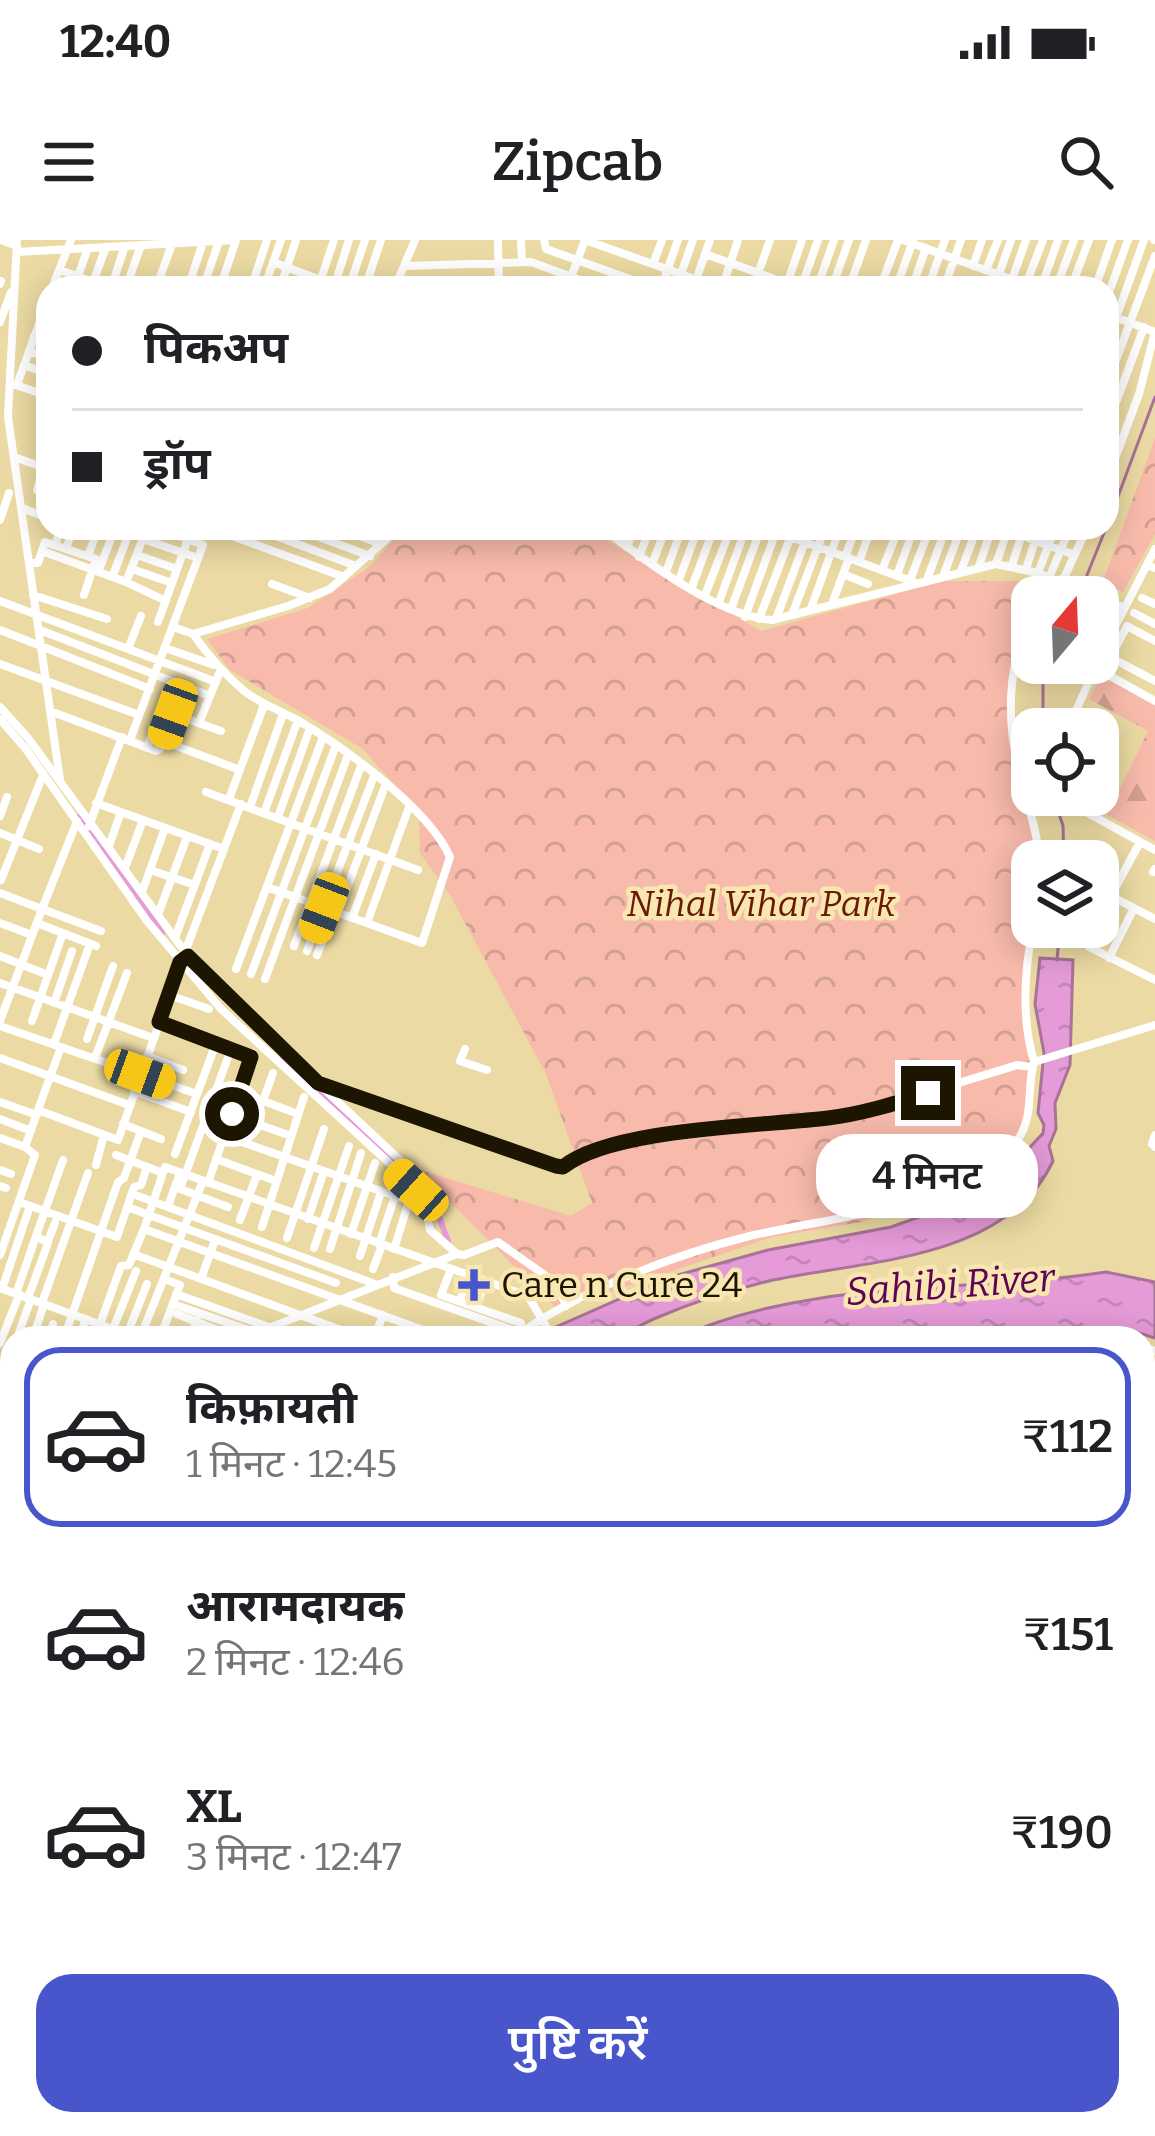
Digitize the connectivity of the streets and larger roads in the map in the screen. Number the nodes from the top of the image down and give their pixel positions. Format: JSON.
{"nodes":[{"id":1,"x":1,"y":240,"type":"edge"},
{"id":2,"x":235,"y":240,"type":"edge"},
{"id":3,"x":267,"y":240,"type":"edge"},
{"id":4,"x":281,"y":240,"type":"edge"},
{"id":5,"x":296,"y":240,"type":"edge"},
{"id":6,"x":334,"y":240,"type":"edge"},
{"id":7,"x":349,"y":240,"type":"edge"},
{"id":8,"x":365,"y":240,"type":"edge"},
{"id":9,"x":380,"y":240,"type":"edge"},
{"id":10,"x":415,"y":240,"type":"edge"},
{"id":11,"x":498,"y":240,"type":"edge"},
{"id":12,"x":521,"y":240,"type":"edge"},
{"id":13,"x":544,"y":240,"type":"edge"},
{"id":14,"x":662,"y":240,"type":"edge"},
{"id":15,"x":678,"y":240,"type":"edge"},
{"id":16,"x":693,"y":240,"type":"edge"},
{"id":17,"x":710,"y":240,"type":"edge"},
{"id":18,"x":738,"y":240,"type":"edge"},
{"id":19,"x":770,"y":240,"type":"edge"},
{"id":20,"x":802,"y":240,"type":"edge"},
{"id":21,"x":818,"y":240,"type":"edge"},
{"id":22,"x":834,"y":240,"type":"edge"},
{"id":23,"x":849,"y":240,"type":"edge"},
{"id":24,"x":866,"y":240,"type":"edge"},
{"id":25,"x":945,"y":240,"type":"edge"},
{"id":26,"x":961,"y":240,"type":"edge"},
{"id":27,"x":982,"y":240,"type":"edge"},
{"id":28,"x":998,"y":240,"type":"edge"},
{"id":29,"x":1011,"y":240,"type":"edge"},
{"id":30,"x":1027,"y":240,"type":"edge"},
{"id":31,"x":1043,"y":240,"type":"edge"},
{"id":32,"x":1058,"y":240,"type":"edge"},
{"id":33,"x":1074,"y":240,"type":"edge"},
{"id":34,"x":1089,"y":240,"type":"edge"},
{"id":35,"x":1112,"y":240,"type":"edge"},
{"id":36,"x":1128,"y":240,"type":"edge"},
{"id":37,"x":1144,"y":240,"type":"edge"},
{"id":38,"x":219,"y":241,"type":"edge"},
{"id":39,"x":907,"y":241,"type":"edge"},
{"id":40,"x":162,"y":242,"type":"edge"},
{"id":41,"x":202,"y":242,"type":"edge"},
{"id":42,"x":68,"y":243,"type":"edge"},
{"id":43,"x":107,"y":245,"type":"edge"},
{"id":44,"x":141,"y":245,"type":"junction"},
{"id":45,"x":17,"y":246,"type":"edge"},
{"id":46,"x":125,"y":246,"type":"junction"},
{"id":47,"x":88,"y":248,"type":"junction"},
{"id":48,"x":926,"y":248,"type":"junction"},
{"id":49,"x":705,"y":254,"type":"junction"},
{"id":50,"x":940,"y":254,"type":"junction"},
{"id":51,"x":1155,"y":256,"type":"edge"},
{"id":52,"x":954,"y":259,"type":"junction"},
{"id":53,"x":578,"y":260,"type":"junction"},
{"id":54,"x":273,"y":262,"type":"junction"},
{"id":55,"x":499,"y":262,"type":"junction"},
{"id":56,"x":522,"y":262,"type":"junction"},
{"id":57,"x":730,"y":262,"type":"junction"},
{"id":58,"x":653,"y":264,"type":"junction"},
{"id":59,"x":0,"y":265,"type":"edge"},
{"id":60,"x":287,"y":266,"type":"junction"},
{"id":61,"x":405,"y":266,"type":"junction"},
{"id":62,"x":973,"y":266,"type":"junction"},
{"id":63,"x":667,"y":269,"type":"junction"},
{"id":64,"x":16,"y":270,"type":"junction"},
{"id":65,"x":60,"y":270,"type":"junction"},
{"id":66,"x":986,"y":270,"type":"junction"},
{"id":67,"x":758,"y":273,"type":"junction"},
{"id":68,"x":681,"y":274,"type":"junction"},
{"id":69,"x":999,"y":275,"type":"joint"},
{"id":70,"x":57,"y":276,"type":"edge"},
{"id":71,"x":78,"y":276,"type":"joint"},
{"id":72,"x":95,"y":276,"type":"edge"},
{"id":73,"x":114,"y":276,"type":"edge"},
{"id":74,"x":130,"y":276,"type":"edge"},
{"id":75,"x":158,"y":276,"type":"edge"},
{"id":76,"x":192,"y":276,"type":"edge"},
{"id":77,"x":207,"y":276,"type":"edge"},
{"id":78,"x":224,"y":276,"type":"edge"},
{"id":79,"x":255,"y":276,"type":"edge"},
{"id":80,"x":268,"y":276,"type":"edge"},
{"id":81,"x":284,"y":276,"type":"edge"},
{"id":82,"x":305,"y":276,"type":"edge"},
{"id":83,"x":322,"y":276,"type":"edge"},
{"id":84,"x":337,"y":276,"type":"edge"},
{"id":85,"x":353,"y":276,"type":"edge"},
{"id":86,"x":369,"y":276,"type":"edge"},
{"id":87,"x":400,"y":276,"type":"edge"},
{"id":88,"x":499,"y":276,"type":"edge"},
{"id":89,"x":571,"y":276,"type":"joint"},
{"id":90,"x":624,"y":276,"type":"edge"},
{"id":91,"x":664,"y":276,"type":"edge"},
{"id":92,"x":686,"y":276,"type":"edge"},
{"id":93,"x":697,"y":276,"type":"edge"},
{"id":94,"x":725,"y":276,"type":"edge"},
{"id":95,"x":757,"y":276,"type":"edge"},
{"id":96,"x":764,"y":276,"type":"edge"},
{"id":97,"x":789,"y":276,"type":"edge"},
{"id":98,"x":804,"y":276,"type":"edge"},
{"id":99,"x":821,"y":276,"type":"edge"},
{"id":100,"x":836,"y":276,"type":"edge"},
{"id":101,"x":853,"y":276,"type":"edge"},
{"id":102,"x":887,"y":276,"type":"edge"},
{"id":103,"x":899,"y":276,"type":"edge"},
{"id":104,"x":916,"y":276,"type":"edge"},
{"id":105,"x":932,"y":276,"type":"edge"},
{"id":106,"x":948,"y":276,"type":"edge"},
{"id":107,"x":1013,"y":276,"type":"edge"},
{"id":108,"x":1035,"y":276,"type":"edge"},
{"id":109,"x":1038,"y":276,"type":"edge"},
{"id":110,"x":1060,"y":276,"type":"edge"},
{"id":111,"x":1076,"y":276,"type":"edge"},
{"id":112,"x":1099,"y":276,"type":"edge"},
{"id":113,"x":1115,"y":276,"type":"edge"},
{"id":114,"x":0,"y":282,"type":"edge"},
{"id":115,"x":14,"y":286,"type":"junction"},
{"id":116,"x":1119,"y":299,"type":"edge"},
{"id":117,"x":1119,"y":318,"type":"edge"},
{"id":118,"x":0,"y":322,"type":"edge"},
{"id":119,"x":1130,"y":322,"type":"junction"},
{"id":120,"x":1144,"y":327,"type":"junction"},
{"id":121,"x":1155,"y":332,"type":"edge"},
{"id":122,"x":36,"y":333,"type":"edge"},
{"id":123,"x":34,"y":336,"type":"joint"},
{"id":124,"x":28,"y":352,"type":"junction"},
{"id":125,"x":1119,"y":352,"type":"edge"},
{"id":126,"x":36,"y":354,"type":"edge"},
{"id":127,"x":5,"y":365,"type":"edge"},
{"id":128,"x":24,"y":365,"type":"junction"},
{"id":129,"x":36,"y":370,"type":"edge"},
{"id":130,"x":9,"y":386,"type":"edge"},
{"id":131,"x":1119,"y":389,"type":"edge"},
{"id":132,"x":4,"y":404,"type":"edge"},
{"id":133,"x":4,"y":417,"type":"edge"},
{"id":134,"x":1119,"y":448,"type":"edge"},
{"id":135,"x":14,"y":457,"type":"junction"},
{"id":136,"x":36,"y":462,"type":"edge"},
{"id":137,"x":12,"y":497,"type":"edge"},
{"id":138,"x":0,"y":518,"type":"edge"},
{"id":139,"x":31,"y":539,"type":"dead end"},
{"id":140,"x":52,"y":540,"type":"edge"},
{"id":141,"x":69,"y":540,"type":"edge"},
{"id":142,"x":94,"y":540,"type":"edge"},
{"id":143,"x":109,"y":540,"type":"edge"},
{"id":144,"x":126,"y":540,"type":"edge"},
{"id":145,"x":142,"y":540,"type":"edge"},
{"id":146,"x":149,"y":540,"type":"edge"},
{"id":147,"x":188,"y":540,"type":"joint"},
{"id":148,"x":243,"y":540,"type":"edge"},
{"id":149,"x":284,"y":540,"type":"edge"},
{"id":150,"x":306,"y":540,"type":"edge"},
{"id":151,"x":331,"y":540,"type":"edge"},
{"id":152,"x":371,"y":540,"type":"edge"},
{"id":153,"x":386,"y":540,"type":"edge"},
{"id":154,"x":622,"y":540,"type":"edge"},
{"id":155,"x":630,"y":540,"type":"edge"},
{"id":156,"x":645,"y":540,"type":"edge"},
{"id":157,"x":661,"y":540,"type":"edge"},
{"id":158,"x":677,"y":540,"type":"edge"},
{"id":159,"x":694,"y":540,"type":"edge"},
{"id":160,"x":710,"y":540,"type":"edge"},
{"id":161,"x":727,"y":540,"type":"edge"},
{"id":162,"x":742,"y":540,"type":"edge"},
{"id":163,"x":765,"y":540,"type":"edge"},
{"id":164,"x":767,"y":540,"type":"edge"},
{"id":165,"x":789,"y":540,"type":"edge"},
{"id":166,"x":802,"y":540,"type":"edge"},
{"id":167,"x":821,"y":540,"type":"edge"},
{"id":168,"x":836,"y":540,"type":"edge"},
{"id":169,"x":854,"y":540,"type":"edge"},
{"id":170,"x":863,"y":540,"type":"edge"},
{"id":171,"x":894,"y":540,"type":"edge"},
{"id":172,"x":910,"y":540,"type":"edge"},
{"id":173,"x":926,"y":540,"type":"edge"},
{"id":174,"x":942,"y":540,"type":"edge"},
{"id":175,"x":957,"y":540,"type":"edge"},
{"id":176,"x":973,"y":540,"type":"edge"},
{"id":177,"x":995,"y":540,"type":"edge"},
{"id":178,"x":1000,"y":540,"type":"edge"},
{"id":179,"x":1020,"y":540,"type":"edge"},
{"id":180,"x":1034,"y":540,"type":"joint"},
{"id":181,"x":1051,"y":540,"type":"edge"},
{"id":182,"x":1066,"y":540,"type":"edge"},
{"id":183,"x":1082,"y":540,"type":"edge"},
{"id":184,"x":804,"y":542,"type":"junction"},
{"id":185,"x":382,"y":544,"type":"junction"},
{"id":186,"x":47,"y":546,"type":"junction"},
{"id":187,"x":1049,"y":546,"type":"junction"},
{"id":188,"x":303,"y":547,"type":"junction"},
{"id":189,"x":627,"y":547,"type":"junction"},
{"id":190,"x":818,"y":547,"type":"junction"},
{"id":191,"x":66,"y":549,"type":"junction"},
{"id":192,"x":1155,"y":549,"type":"edge"},
{"id":193,"x":1062,"y":550,"type":"junction"},
{"id":194,"x":184,"y":552,"type":"junction"},
{"id":195,"x":832,"y":552,"type":"junction"},
{"id":196,"x":137,"y":555,"type":"junction"},
{"id":197,"x":1075,"y":555,"type":"junction"},
{"id":198,"x":88,"y":556,"type":"junction"},
{"id":199,"x":370,"y":556,"type":"junction"},
{"id":200,"x":639,"y":557,"type":"junction"},
{"id":201,"x":198,"y":558,"type":"junction"},
{"id":202,"x":851,"y":559,"type":"junction"},
{"id":203,"x":297,"y":560,"type":"junction"},
{"id":204,"x":29,"y":563,"type":"junction"},
{"id":205,"x":652,"y":564,"type":"junction"},
{"id":206,"x":995,"y":564,"type":"junction"},
{"id":207,"x":1012,"y":565,"type":"junction"},
{"id":208,"x":358,"y":566,"type":"junction"},
{"id":209,"x":979,"y":567,"type":"junction"},
{"id":210,"x":131,"y":568,"type":"junction"},
{"id":211,"x":96,"y":569,"type":"junction"},
{"id":212,"x":177,"y":569,"type":"junction"},
{"id":213,"x":1026,"y":569,"type":"junction"},
{"id":214,"x":882,"y":570,"type":"junction"},
{"id":215,"x":961,"y":571,"type":"junction"},
{"id":216,"x":665,"y":572,"type":"junction"},
{"id":217,"x":1038,"y":573,"type":"junction"},
{"id":218,"x":843,"y":574,"type":"junction"},
{"id":219,"x":944,"y":574,"type":"junction"},
{"id":220,"x":113,"y":575,"type":"junction"},
{"id":221,"x":897,"y":575,"type":"junction"},
{"id":222,"x":1049,"y":576,"type":"edge"},
{"id":223,"x":1060,"y":576,"type":"edge"},
{"id":224,"x":1062,"y":576,"type":"edge"},
{"id":225,"x":344,"y":577,"type":"junction"},
{"id":226,"x":928,"y":578,"type":"junction"},
{"id":227,"x":679,"y":580,"type":"junction"},
{"id":228,"x":913,"y":581,"type":"junction"},
{"id":229,"x":126,"y":582,"type":"junction"},
{"id":230,"x":172,"y":584,"type":"junction"},
{"id":231,"x":272,"y":584,"type":"dead end"},
{"id":232,"x":868,"y":584,"type":"dead end"},
{"id":233,"x":692,"y":587,"type":"junction"},
{"id":234,"x":33,"y":595,"type":"junction"},
{"id":235,"x":706,"y":595,"type":"junction"},
{"id":236,"x":83,"y":596,"type":"dead end"},
{"id":237,"x":310,"y":598,"type":"junction"},
{"id":238,"x":1142,"y":598,"type":"dead end"},
{"id":239,"x":0,"y":601,"type":"edge"},
{"id":240,"x":166,"y":601,"type":"junction"},
{"id":241,"x":719,"y":602,"type":"junction"},
{"id":242,"x":832,"y":604,"type":"junction"},
{"id":243,"x":1155,"y":604,"type":"edge"},
{"id":244,"x":1119,"y":606,"type":"edge"},
{"id":245,"x":731,"y":610,"type":"junction"},
{"id":246,"x":810,"y":610,"type":"junction"},
{"id":247,"x":1129,"y":610,"type":"junction"},
{"id":248,"x":36,"y":614,"type":"junction"},
{"id":249,"x":792,"y":614,"type":"junction"},
{"id":250,"x":141,"y":616,"type":"dead end"},
{"id":251,"x":745,"y":617,"type":"junction"},
{"id":252,"x":759,"y":619,"type":"junction"},
{"id":253,"x":776,"y":619,"type":"junction"},
{"id":254,"x":107,"y":620,"type":"dead end"},
{"id":255,"x":158,"y":622,"type":"dead end"},
{"id":256,"x":1155,"y":624,"type":"edge"},
{"id":257,"x":1119,"y":626,"type":"edge"},
{"id":258,"x":172,"y":627,"type":"junction"},
{"id":259,"x":38,"y":629,"type":"junction"},
{"id":260,"x":0,"y":630,"type":"edge"},
{"id":261,"x":193,"y":634,"type":"junction"},
{"id":262,"x":1119,"y":641,"type":"edge"},
{"id":263,"x":1155,"y":641,"type":"edge"},
{"id":264,"x":41,"y":646,"type":"junction"},
{"id":265,"x":165,"y":648,"type":"junction"},
{"id":266,"x":128,"y":650,"type":"junction"},
{"id":267,"x":160,"y":662,"type":"junction"},
{"id":268,"x":1119,"y":662,"type":"edge"},
{"id":269,"x":0,"y":664,"type":"edge"},
{"id":270,"x":218,"y":667,"type":"junction"},
{"id":271,"x":1155,"y":667,"type":"edge"},
{"id":272,"x":155,"y":674,"type":"junction"},
{"id":273,"x":1152,"y":679,"type":"edge"},
{"id":274,"x":46,"y":682,"type":"junction"},
{"id":275,"x":216,"y":682,"type":"junction"},
{"id":276,"x":1119,"y":682,"type":"edge"},
{"id":277,"x":1013,"y":684,"type":"edge"},
{"id":278,"x":183,"y":686,"type":"junction"},
{"id":279,"x":149,"y":689,"type":"junction"},
{"id":280,"x":167,"y":692,"type":"dead end"},
{"id":281,"x":210,"y":696,"type":"junction"},
{"id":282,"x":1155,"y":701,"type":"edge"},
{"id":283,"x":264,"y":705,"type":"junction"},
{"id":284,"x":0,"y":707,"type":"edge"},
{"id":285,"x":50,"y":711,"type":"junction"},
{"id":286,"x":173,"y":714,"type":"junction"},
{"id":287,"x":284,"y":714,"type":"junction"},
{"id":288,"x":140,"y":715,"type":"junction"},
{"id":289,"x":0,"y":719,"type":"edge"},
{"id":290,"x":298,"y":720,"type":"junction"},
{"id":291,"x":199,"y":724,"type":"junction"},
{"id":292,"x":310,"y":728,"type":"junction"},
{"id":293,"x":221,"y":731,"type":"dead end"},
{"id":294,"x":323,"y":737,"type":"junction"},
{"id":295,"x":126,"y":739,"type":"junction"},
{"id":296,"x":164,"y":741,"type":"junction"},
{"id":297,"x":336,"y":745,"type":"junction"},
{"id":298,"x":147,"y":748,"type":"junction"},
{"id":299,"x":348,"y":755,"type":"junction"},
{"id":300,"x":362,"y":766,"type":"junction"},
{"id":301,"x":240,"y":770,"type":"junction"},
{"id":302,"x":43,"y":774,"type":"junction"},
{"id":303,"x":374,"y":776,"type":"junction"},
{"id":304,"x":57,"y":786,"type":"junction"},
{"id":305,"x":386,"y":786,"type":"junction"},
{"id":306,"x":206,"y":792,"type":"dead end"},
{"id":307,"x":7,"y":797,"type":"dead end"},
{"id":308,"x":229,"y":800,"type":"junction"},
{"id":309,"x":96,"y":803,"type":"junction"},
{"id":310,"x":245,"y":806,"type":"junction"},
{"id":311,"x":409,"y":807,"type":"junction"},
{"id":312,"x":121,"y":812,"type":"junction"},
{"id":313,"x":264,"y":813,"type":"junction"},
{"id":314,"x":0,"y":816,"type":"edge"},
{"id":315,"x":1093,"y":816,"type":"edge"},
{"id":316,"x":278,"y":818,"type":"junction"},
{"id":317,"x":142,"y":820,"type":"junction"},
{"id":318,"x":291,"y":823,"type":"junction"},
{"id":319,"x":85,"y":826,"type":"junction"},
{"id":320,"x":165,"y":828,"type":"junction"},
{"id":321,"x":305,"y":828,"type":"junction"},
{"id":322,"x":0,"y":833,"type":"edge"},
{"id":323,"x":319,"y":833,"type":"junction"},
{"id":324,"x":188,"y":836,"type":"junction"},
{"id":325,"x":333,"y":838,"type":"junction"},
{"id":326,"x":17,"y":840,"type":"junction"},
{"id":327,"x":1037,"y":840,"type":"edge"},
{"id":328,"x":1140,"y":842,"type":"junction"},
{"id":329,"x":210,"y":844,"type":"junction"},
{"id":330,"x":349,"y":844,"type":"junction"},
{"id":331,"x":109,"y":847,"type":"junction"},
{"id":332,"x":39,"y":849,"type":"dead end"},
{"id":333,"x":224,"y":849,"type":"junction"},
{"id":334,"x":362,"y":849,"type":"junction"},
{"id":335,"x":1155,"y":850,"type":"edge"},
{"id":336,"x":376,"y":854,"type":"junction"},
{"id":337,"x":389,"y":859,"type":"junction"},
{"id":338,"x":124,"y":868,"type":"junction"},
{"id":339,"x":150,"y":870,"type":"junction"},
{"id":340,"x":418,"y":870,"type":"dead end"},
{"id":341,"x":173,"y":878,"type":"junction"},
{"id":342,"x":1,"y":880,"type":"edge"},
{"id":343,"x":1119,"y":882,"type":"edge"},
{"id":344,"x":195,"y":885,"type":"junction"},
{"id":345,"x":267,"y":887,"type":"junction"},
{"id":346,"x":142,"y":892,"type":"junction"},
{"id":347,"x":282,"y":892,"type":"junction"},
{"id":348,"x":0,"y":893,"type":"edge"},
{"id":349,"x":295,"y":897,"type":"junction"},
{"id":350,"x":1119,"y":900,"type":"edge"},
{"id":351,"x":310,"y":902,"type":"junction"},
{"id":352,"x":1134,"y":908,"type":"junction"},
{"id":353,"x":42,"y":909,"type":"junction"},
{"id":354,"x":332,"y":910,"type":"junction"},
{"id":355,"x":158,"y":914,"type":"junction"},
{"id":356,"x":352,"y":918,"type":"junction"},
{"id":357,"x":1155,"y":920,"type":"edge"},
{"id":358,"x":0,"y":923,"type":"edge"},
{"id":359,"x":37,"y":923,"type":"junction"},
{"id":360,"x":367,"y":923,"type":"junction"},
{"id":361,"x":101,"y":931,"type":"dead end"},
{"id":362,"x":63,"y":933,"type":"junction"},
{"id":363,"x":32,"y":935,"type":"junction"},
{"id":364,"x":175,"y":938,"type":"junction"},
{"id":365,"x":294,"y":946,"type":"dead end"},
{"id":366,"x":1029,"y":948,"type":"edge"},
{"id":367,"x":1094,"y":948,"type":"edge"},
{"id":368,"x":72,"y":952,"type":"dead end"},
{"id":369,"x":312,"y":953,"type":"dead end"},
{"id":370,"x":0,"y":956,"type":"edge"},
{"id":371,"x":184,"y":958,"type":"junction"},
{"id":372,"x":1109,"y":958,"type":"junction"},
{"id":373,"x":20,"y":963,"type":"junction"},
{"id":374,"x":113,"y":966,"type":"dead end"},
{"id":375,"x":236,"y":969,"type":"dead end"},
{"id":376,"x":127,"y":973,"type":"dead end"},
{"id":377,"x":251,"y":974,"type":"dead end"},
{"id":378,"x":48,"y":975,"type":"junction"},
{"id":379,"x":265,"y":979,"type":"dead end"},
{"id":380,"x":1155,"y":980,"type":"edge"},
{"id":381,"x":0,"y":983,"type":"edge"},
{"id":382,"x":12,"y":988,"type":"junction"},
{"id":383,"x":169,"y":994,"type":"junction"},
{"id":384,"x":40,"y":998,"type":"junction"},
{"id":385,"x":54,"y":1003,"type":"junction"},
{"id":386,"x":67,"y":1008,"type":"junction"},
{"id":387,"x":209,"y":1010,"type":"dead end"},
{"id":388,"x":95,"y":1018,"type":"junction"},
{"id":389,"x":32,"y":1021,"type":"dead end"},
{"id":390,"x":108,"y":1022,"type":"junction"},
{"id":391,"x":159,"y":1022,"type":"junction"},
{"id":392,"x":0,"y":1023,"type":"edge"},
{"id":393,"x":1155,"y":1025,"type":"edge"},
{"id":394,"x":153,"y":1038,"type":"junction"},
{"id":395,"x":87,"y":1039,"type":"dead end"},
{"id":396,"x":216,"y":1043,"type":"junction"},
{"id":397,"x":57,"y":1045,"type":"junction"},
{"id":398,"x":230,"y":1049,"type":"junction"},
{"id":399,"x":465,"y":1049,"type":"dead end"},
{"id":400,"x":147,"y":1056,"type":"junction"},
{"id":401,"x":0,"y":1058,"type":"edge"},
{"id":402,"x":95,"y":1058,"type":"junction"},
{"id":403,"x":1035,"y":1063,"type":"junction"},
{"id":404,"x":183,"y":1070,"type":"dead end"},
{"id":405,"x":487,"y":1070,"type":"dead end"},
{"id":406,"x":273,"y":1073,"type":"dead end"},
{"id":407,"x":140,"y":1074,"type":"junction"},
{"id":408,"x":50,"y":1076,"type":"junction"},
{"id":409,"x":318,"y":1083,"type":"junction"},
{"id":410,"x":134,"y":1090,"type":"junction"},
{"id":411,"x":239,"y":1092,"type":"junction"},
{"id":412,"x":304,"y":1097,"type":"dead end"},
{"id":413,"x":263,"y":1101,"type":"junction"},
{"id":414,"x":0,"y":1102,"type":"edge"},
{"id":415,"x":194,"y":1103,"type":"junction"},
{"id":416,"x":129,"y":1105,"type":"junction"},
{"id":417,"x":209,"y":1109,"type":"junction"},
{"id":418,"x":38,"y":1112,"type":"junction"},
{"id":419,"x":232,"y":1114,"type":"junction"},
{"id":420,"x":298,"y":1114,"type":"junction"},
{"id":421,"x":0,"y":1119,"type":"edge"},
{"id":422,"x":254,"y":1122,"type":"junction"},
{"id":423,"x":123,"y":1124,"type":"junction"},
{"id":424,"x":324,"y":1129,"type":"dead end"},
{"id":425,"x":31,"y":1130,"type":"junction"},
{"id":426,"x":141,"y":1131,"type":"junction"},
{"id":427,"x":104,"y":1135,"type":"junction"},
{"id":428,"x":1155,"y":1135,"type":"edge"},
{"id":429,"x":224,"y":1136,"type":"junction"},
{"id":430,"x":291,"y":1136,"type":"junction"},
{"id":431,"x":0,"y":1138,"type":"edge"},
{"id":432,"x":161,"y":1139,"type":"dead end"},
{"id":433,"x":246,"y":1144,"type":"junction"},
{"id":434,"x":350,"y":1145,"type":"dead end"},
{"id":435,"x":25,"y":1147,"type":"junction"},
{"id":436,"x":1155,"y":1147,"type":"edge"},
{"id":437,"x":361,"y":1154,"type":"dead end"},
{"id":438,"x":116,"y":1155,"type":"dead end"},
{"id":439,"x":284,"y":1157,"type":"junction"},
{"id":440,"x":63,"y":1160,"type":"dead end"},
{"id":441,"x":130,"y":1160,"type":"junction"},
{"id":442,"x":216,"y":1160,"type":"junction"},
{"id":443,"x":375,"y":1163,"type":"dead end"},
{"id":444,"x":96,"y":1165,"type":"dead end"},
{"id":445,"x":147,"y":1167,"type":"junction"},
{"id":446,"x":311,"y":1167,"type":"junction"},
{"id":447,"x":0,"y":1170,"type":"edge"},
{"id":448,"x":164,"y":1170,"type":"junction"},
{"id":449,"x":324,"y":1172,"type":"junction"},
{"id":450,"x":88,"y":1173,"type":"dead end"},
{"id":451,"x":11,"y":1174,"type":"dead end"},
{"id":452,"x":183,"y":1174,"type":"junction"},
{"id":453,"x":257,"y":1174,"type":"junction"},
{"id":454,"x":338,"y":1177,"type":"junction"},
{"id":455,"x":276,"y":1181,"type":"junction"},
{"id":456,"x":206,"y":1182,"type":"junction"},
{"id":457,"x":353,"y":1182,"type":"junction"},
{"id":458,"x":367,"y":1187,"type":"junction"},
{"id":459,"x":180,"y":1189,"type":"junction"},
{"id":460,"x":422,"y":1189,"type":"junction"},
{"id":461,"x":381,"y":1192,"type":"junction"},
{"id":462,"x":138,"y":1196,"type":"dead end"},
{"id":463,"x":197,"y":1196,"type":"junction"},
{"id":464,"x":395,"y":1196,"type":"junction"},
{"id":465,"x":248,"y":1198,"type":"junction"},
{"id":466,"x":154,"y":1201,"type":"junction"},
{"id":467,"x":409,"y":1201,"type":"junction"},
{"id":468,"x":268,"y":1205,"type":"junction"},
{"id":469,"x":127,"y":1207,"type":"junction"},
{"id":470,"x":228,"y":1207,"type":"dead end"},
{"id":471,"x":172,"y":1208,"type":"junction"},
{"id":472,"x":428,"y":1208,"type":"junction"},
{"id":473,"x":44,"y":1211,"type":"junction"},
{"id":474,"x":190,"y":1214,"type":"junction"},
{"id":475,"x":295,"y":1214,"type":"junction"},
{"id":476,"x":149,"y":1215,"type":"junction"},
{"id":477,"x":308,"y":1219,"type":"junction"},
{"id":478,"x":240,"y":1220,"type":"dead end"},
{"id":479,"x":72,"y":1221,"type":"junction"},
{"id":480,"x":56,"y":1223,"type":"dead end"},
{"id":481,"x":323,"y":1224,"type":"junction"},
{"id":482,"x":262,"y":1227,"type":"dead end"},
{"id":483,"x":185,"y":1228,"type":"junction"},
{"id":484,"x":337,"y":1228,"type":"junction"},
{"id":485,"x":144,"y":1229,"type":"junction"},
{"id":486,"x":100,"y":1231,"type":"junction"},
{"id":487,"x":351,"y":1234,"type":"junction"},
{"id":488,"x":3,"y":1235,"type":"edge"},
{"id":489,"x":36,"y":1236,"type":"junction"},
{"id":490,"x":287,"y":1238,"type":"dead end"},
{"id":491,"x":364,"y":1238,"type":"junction"},
{"id":492,"x":215,"y":1240,"type":"junction"},
{"id":493,"x":180,"y":1242,"type":"junction"},
{"id":494,"x":47,"y":1243,"type":"junction"},
{"id":495,"x":380,"y":1244,"type":"junction"},
{"id":496,"x":314,"y":1248,"type":"dead end"},
{"id":497,"x":329,"y":1249,"type":"dead end"},
{"id":498,"x":394,"y":1249,"type":"junction"},
{"id":499,"x":211,"y":1253,"type":"junction"},
{"id":500,"x":134,"y":1254,"type":"junction"},
{"id":501,"x":458,"y":1254,"type":"junction"},
{"id":502,"x":0,"y":1255,"type":"edge"},
{"id":503,"x":360,"y":1256,"type":"dead end"},
{"id":504,"x":436,"y":1263,"type":"junction"},
{"id":505,"x":171,"y":1268,"type":"junction"},
{"id":506,"x":373,"y":1269,"type":"dead end"},
{"id":507,"x":451,"y":1269,"type":"junction"},
{"id":508,"x":136,"y":1271,"type":"dead end"},
{"id":509,"x":469,"y":1275,"type":"junction"},
{"id":510,"x":393,"y":1277,"type":"junction"},
{"id":511,"x":201,"y":1279,"type":"junction"},
{"id":512,"x":166,"y":1280,"type":"junction"},
{"id":513,"x":485,"y":1281,"type":"junction"},
{"id":514,"x":336,"y":1283,"type":"dead end"},
{"id":515,"x":147,"y":1284,"type":"dead end"},
{"id":516,"x":375,"y":1284,"type":"junction"},
{"id":517,"x":2,"y":1289,"type":"edge"},
{"id":518,"x":23,"y":1296,"type":"junction"},
{"id":519,"x":175,"y":1299,"type":"junction"},
{"id":520,"x":338,"y":1299,"type":"junction"},
{"id":521,"x":0,"y":1300,"type":"edge"},
{"id":522,"x":460,"y":1301,"type":"junction"},
{"id":523,"x":43,"y":1304,"type":"junction"},
{"id":524,"x":566,"y":1306,"type":"junction"},
{"id":525,"x":476,"y":1307,"type":"junction"},
{"id":526,"x":72,"y":1314,"type":"junction"},
{"id":527,"x":177,"y":1314,"type":"dead end"},
{"id":528,"x":300,"y":1315,"type":"junction"},
{"id":529,"x":383,"y":1315,"type":"junction"},
{"id":530,"x":198,"y":1318,"type":"junction"},
{"id":531,"x":86,"y":1319,"type":"junction"},
{"id":532,"x":544,"y":1321,"type":"junction"},
{"id":533,"x":521,"y":1323,"type":"dead end"},
{"id":534,"x":100,"y":1324,"type":"junction"},
{"id":535,"x":8,"y":1326,"type":"edge"},
{"id":536,"x":19,"y":1326,"type":"edge"},
{"id":537,"x":37,"y":1326,"type":"edge"},
{"id":538,"x":68,"y":1326,"type":"edge"},
{"id":539,"x":83,"y":1326,"type":"edge"},
{"id":540,"x":104,"y":1326,"type":"edge"},
{"id":541,"x":115,"y":1326,"type":"edge"},
{"id":542,"x":136,"y":1326,"type":"edge"},
{"id":543,"x":139,"y":1326,"type":"edge"},
{"id":544,"x":165,"y":1326,"type":"edge"},
{"id":545,"x":195,"y":1326,"type":"edge"},
{"id":546,"x":220,"y":1326,"type":"edge"},
{"id":547,"x":220,"y":1326,"type":"edge"},
{"id":548,"x":267,"y":1326,"type":"edge"},
{"id":549,"x":272,"y":1326,"type":"edge"},
{"id":550,"x":330,"y":1326,"type":"edge"},
{"id":551,"x":379,"y":1326,"type":"edge"},
{"id":552,"x":413,"y":1326,"type":"edge"},
{"id":553,"x":492,"y":1326,"type":"edge"},
{"id":554,"x":532,"y":1326,"type":"edge"},
{"id":555,"x":547,"y":1326,"type":"edge"}],
"edges":[{"from":1,"to":45,"type":"street"},
{"from":2,"to":38,"type":"street"},
{"from":2,"to":78,"type":"street"},
{"from":3,"to":79,"type":"street"},
{"from":4,"to":54,"type":"street"},
{"from":5,"to":60,"type":"street"},
{"from":6,"to":83,"type":"street"},
{"from":7,"to":84,"type":"street"},
{"from":8,"to":85,"type":"street"},
{"from":9,"to":86,"type":"street"},
{"from":10,"to":61,"type":"street"},
{"from":11,"to":55,"type":"street"},
{"from":12,"to":56,"type":"street"},
{"from":13,"to":53,"type":"street"},
{"from":14,"to":58,"type":"street"},
{"from":15,"to":63,"type":"street"},
{"from":16,"to":68,"type":"street"},
{"from":17,"to":49,"type":"street"},
{"from":18,"to":57,"type":"street"},
{"from":19,"to":67,"type":"street"},
{"from":20,"to":97,"type":"street"},
{"from":21,"to":98,"type":"street"},
{"from":22,"to":99,"type":"street"},
{"from":23,"to":100,"type":"street"},
{"from":24,"to":101,"type":"street"},
{"from":25,"to":50,"type":"street"},
{"from":26,"to":52,"type":"street"},
{"from":27,"to":62,"type":"street"},
{"from":28,"to":66,"type":"street"},
{"from":29,"to":69,"type":"street"},
{"from":30,"to":107,"type":"street"},
{"from":31,"to":108,"type":"street"},
{"from":32,"to":109,"type":"street"},
{"from":33,"to":110,"type":"street"},
{"from":34,"to":111,"type":"street"},
{"from":35,"to":112,"type":"street"},
{"from":36,"to":113,"type":"street"},
{"from":37,"to":116,"type":"street"},
{"from":38,"to":41,"type":"street"},
{"from":38,"to":77,"type":"street"},
{"from":39,"to":48,"type":"street"},
{"from":39,"to":102,"type":"street"},
{"from":39,"to":103,"type":"street"},
{"from":40,"to":41,"type":"street"},
{"from":40,"to":44,"type":"street"},
{"from":40,"to":75,"type":"street"},
{"from":41,"to":76,"type":"street"},
{"from":42,"to":45,"type":"street"},
{"from":42,"to":47,"type":"street"},
{"from":42,"to":65,"type":"street"},
{"from":43,"to":46,"type":"street"},
{"from":43,"to":47,"type":"street"},
{"from":43,"to":72,"type":"street"},
{"from":44,"to":46,"type":"street"},
{"from":44,"to":74,"type":"street"},
{"from":45,"to":64,"type":"street"},
{"from":46,"to":73,"type":"street"},
{"from":47,"to":71,"type":"street"},
{"from":48,"to":50,"type":"street"},
{"from":48,"to":104,"type":"street"},
{"from":49,"to":57,"type":"street"},
{"from":49,"to":93,"type":"street"},
{"from":50,"to":52,"type":"street"},
{"from":50,"to":105,"type":"street"},
{"from":51,"to":119,"type":"street"},
{"from":52,"to":62,"type":"street"},
{"from":52,"to":106,"type":"street"},
{"from":53,"to":58,"type":"street"},
{"from":53,"to":89,"type":"street"},
{"from":53,"to":90,"type":"street"},
{"from":54,"to":60,"type":"street"},
{"from":54,"to":80,"type":"street"},
{"from":55,"to":56,"type":"street"},
{"from":55,"to":61,"type":"street"},
{"from":55,"to":88,"type":"street"},
{"from":56,"to":89,"type":"street"},
{"from":57,"to":67,"type":"street"},
{"from":57,"to":94,"type":"street"},
{"from":58,"to":63,"type":"street"},
{"from":59,"to":64,"type":"street"},
{"from":60,"to":81,"type":"street"},
{"from":60,"to":82,"type":"street"},
{"from":61,"to":87,"type":"street"},
{"from":62,"to":66,"type":"street"},
{"from":63,"to":68,"type":"street"},
{"from":63,"to":91,"type":"street"},
{"from":64,"to":115,"type":"street"},
{"from":65,"to":70,"type":"street"},
{"from":65,"to":71,"type":"street"},
{"from":66,"to":69,"type":"street"},
{"from":67,"to":95,"type":"street"},
{"from":67,"to":96,"type":"street"},
{"from":68,"to":92,"type":"street"},
{"from":114,"to":115,"type":"street"},
{"from":115,"to":118,"type":"street"},
{"from":115,"to":127,"type":"street"},
{"from":117,"to":119,"type":"street"},
{"from":119,"to":120,"type":"street"},
{"from":119,"to":125,"type":"street"},
{"from":120,"to":121,"type":"street"},
{"from":120,"to":131,"type":"street"},
{"from":121,"to":134,"type":"street"},
{"from":122,"to":123,"type":"street"},
{"from":123,"to":124,"type":"street"},
{"from":124,"to":126,"type":"street"},
{"from":124,"to":128,"type":"street"},
{"from":127,"to":130,"type":"street"},
{"from":128,"to":129,"type":"street"},
{"from":128,"to":130,"type":"street"},
{"from":130,"to":132,"type":"street"},
{"from":132,"to":133,"type":"street"},
{"from":133,"to":135,"type":"street"},
{"from":135,"to":136,"type":"street"},
{"from":135,"to":137,"type":"street"},
{"from":137,"to":138,"type":"street"},
{"from":137,"to":204,"type":"street"},
{"from":139,"to":186,"type":"street"},
{"from":140,"to":186,"type":"street"},
{"from":141,"to":191,"type":"street"},
{"from":142,"to":198,"type":"street"},
{"from":143,"to":211,"type":"street"},
{"from":144,"to":220,"type":"street"},
{"from":145,"to":196,"type":"street"},
{"from":146,"to":194,"type":"street"},
{"from":147,"to":194,"type":"street"},
{"from":147,"to":201,"type":"street"},
{"from":148,"to":203,"type":"street"},
{"from":149,"to":188,"type":"street"},
{"from":150,"to":188,"type":"street"},
{"from":151,"to":199,"type":"street"},
{"from":152,"to":185,"type":"street"},
{"from":153,"to":185,"type":"street"},
{"from":154,"to":189,"type":"street"},
{"from":155,"to":189,"type":"street"},
{"from":156,"to":200,"type":"street"},
{"from":157,"to":205,"type":"street"},
{"from":158,"to":216,"type":"street"},
{"from":159,"to":227,"type":"street"},
{"from":160,"to":233,"type":"street"},
{"from":161,"to":235,"type":"street"},
{"from":162,"to":241,"type":"street"},
{"from":163,"to":245,"type":"street"},
{"from":164,"to":251,"type":"street"},
{"from":165,"to":252,"type":"street"},
{"from":166,"to":184,"type":"street"},
{"from":167,"to":190,"type":"street"},
{"from":168,"to":195,"type":"street"},
{"from":169,"to":202,"type":"street"},
{"from":170,"to":202,"type":"street"},
{"from":171,"to":214,"type":"street"},
{"from":172,"to":221,"type":"street"},
{"from":173,"to":228,"type":"street"},
{"from":174,"to":226,"type":"street"},
{"from":175,"to":219,"type":"street"},
{"from":176,"to":215,"type":"street"},
{"from":177,"to":209,"type":"street"},
{"from":178,"to":206,"type":"street"},
{"from":179,"to":207,"type":"street"},
{"from":180,"to":187,"type":"street"},
{"from":180,"to":213,"type":"street"},
{"from":181,"to":187,"type":"street"},
{"from":182,"to":193,"type":"street"},
{"from":183,"to":197,"type":"street"},
{"from":184,"to":190,"type":"street"},
{"from":184,"to":253,"type":"street"},
{"from":185,"to":199,"type":"street"},
{"from":186,"to":191,"type":"street"},
{"from":186,"to":204,"type":"street"},
{"from":186,"to":211,"type":"street"},
{"from":187,"to":193,"type":"street"},
{"from":187,"to":217,"type":"street"},
{"from":188,"to":203,"type":"street"},
{"from":188,"to":208,"type":"street"},
{"from":189,"to":200,"type":"street"},
{"from":190,"to":195,"type":"street"},
{"from":190,"to":249,"type":"street"},
{"from":191,"to":198,"type":"street"},
{"from":192,"to":247,"type":"street"},
{"from":193,"to":197,"type":"street"},
{"from":193,"to":223,"type":"street"},
{"from":194,"to":201,"type":"street"},
{"from":194,"to":212,"type":"street"},
{"from":195,"to":202,"type":"street"},
{"from":195,"to":246,"type":"street"},
{"from":196,"to":210,"type":"street"},
{"from":196,"to":212,"type":"street"},
{"from":197,"to":224,"type":"street"},
{"from":198,"to":211,"type":"street"},
{"from":199,"to":208,"type":"street"},
{"from":200,"to":205,"type":"street"},
{"from":201,"to":258,"type":"street"},
{"from":202,"to":214,"type":"street"},
{"from":202,"to":218,"type":"street"},
{"from":203,"to":225,"type":"street"},
{"from":204,"to":234,"type":"street"},
{"from":205,"to":216,"type":"street"},
{"from":206,"to":207,"type":"street"},
{"from":206,"to":209,"type":"street"},
{"from":207,"to":213,"type":"street"},
{"from":208,"to":225,"type":"street"},
{"from":209,"to":215,"type":"street"},
{"from":210,"to":229,"type":"street"},
{"from":210,"to":230,"type":"street"},
{"from":211,"to":220,"type":"street"},
{"from":211,"to":236,"type":"street"},
{"from":212,"to":230,"type":"street"},
{"from":213,"to":217,"type":"street"},
{"from":214,"to":221,"type":"street"},
{"from":215,"to":219,"type":"street"},
{"from":216,"to":227,"type":"street"},
{"from":217,"to":222,"type":"street"},
{"from":218,"to":232,"type":"street"},
{"from":218,"to":242,"type":"street"},
{"from":219,"to":226,"type":"street"},
{"from":220,"to":229,"type":"street"},
{"from":221,"to":228,"type":"street"},
{"from":225,"to":237,"type":"street"},
{"from":226,"to":228,"type":"street"},
{"from":227,"to":233,"type":"street"},
{"from":228,"to":242,"type":"street"},
{"from":229,"to":240,"type":"street"},
{"from":230,"to":240,"type":"street"},
{"from":231,"to":237,"type":"street"},
{"from":233,"to":235,"type":"street"},
{"from":234,"to":248,"type":"street"},
{"from":234,"to":254,"type":"street"},
{"from":235,"to":241,"type":"street"},
{"from":237,"to":261,"type":"street"},
{"from":238,"to":243,"type":"street"},
{"from":239,"to":248,"type":"street"},
{"from":240,"to":255,"type":"street"},
{"from":241,"to":245,"type":"street"},
{"from":242,"to":246,"type":"street"},
{"from":244,"to":247,"type":"street"},
{"from":245,"to":251,"type":"street"},
{"from":246,"to":249,"type":"street"},
{"from":247,"to":256,"type":"street"},
{"from":247,"to":257,"type":"street"},
{"from":248,"to":259,"type":"street"},
{"from":248,"to":266,"type":"street"},
{"from":249,"to":253,"type":"street"},
{"from":250,"to":266,"type":"street"},
{"from":251,"to":252,"type":"street"},
{"from":252,"to":253,"type":"street"},
{"from":258,"to":261,"type":"street"},
{"from":258,"to":265,"type":"street"},
{"from":259,"to":264,"type":"street"},
{"from":259,"to":272,"type":"street"},
{"from":260,"to":264,"type":"street"},
{"from":261,"to":270,"type":"street"},
{"from":262,"to":263,"type":"street"},
{"from":264,"to":274,"type":"street"},
{"from":264,"to":279,"type":"street"},
{"from":265,"to":267,"type":"street"},
{"from":265,"to":270,"type":"street"},
{"from":266,"to":267,"type":"street"},
{"from":267,"to":272,"type":"street"},
{"from":267,"to":275,"type":"street"},
{"from":268,"to":273,"type":"street"},
{"from":269,"to":274,"type":"street"},
{"from":270,"to":275,"type":"street"},
{"from":270,"to":283,"type":"street"},
{"from":271,"to":273,"type":"street"},
{"from":272,"to":278,"type":"street"},
{"from":272,"to":279,"type":"street"},
{"from":274,"to":285,"type":"street"},
{"from":274,"to":288,"type":"street"},
{"from":275,"to":281,"type":"street"},
{"from":276,"to":282,"type":"street"},
{"from":277,"to":327,"type":"street"},
{"from":278,"to":281,"type":"street"},
{"from":278,"to":286,"type":"street"},
{"from":279,"to":288,"type":"street"},
{"from":280,"to":298,"type":"street"},
{"from":281,"to":291,"type":"street"},
{"from":283,"to":287,"type":"street"},
{"from":283,"to":301,"type":"street"},
{"from":284,"to":304,"type":"street"},
{"from":285,"to":295,"type":"street"},
{"from":285,"to":304,"type":"street"},
{"from":286,"to":291,"type":"street"},
{"from":286,"to":296,"type":"street"},
{"from":287,"to":290,"type":"street"},
{"from":287,"to":310,"type":"street"},
{"from":288,"to":295,"type":"street"},
{"from":289,"to":302,"type":"street"},
{"from":290,"to":292,"type":"street"},
{"from":290,"to":313,"type":"street"},
{"from":291,"to":293,"type":"street"},
{"from":292,"to":294,"type":"street"},
{"from":292,"to":316,"type":"street"},
{"from":294,"to":297,"type":"street"},
{"from":294,"to":318,"type":"street"},
{"from":295,"to":298,"type":"street"},
{"from":295,"to":309,"type":"street"},
{"from":296,"to":298,"type":"street"},
{"from":296,"to":301,"type":"street"},
{"from":297,"to":299,"type":"street"},
{"from":297,"to":321,"type":"street"},
{"from":299,"to":300,"type":"street"},
{"from":299,"to":323,"type":"street"},
{"from":300,"to":303,"type":"street"},
{"from":300,"to":325,"type":"street"},
{"from":301,"to":308,"type":"street"},
{"from":302,"to":304,"type":"street"},
{"from":302,"to":326,"type":"street"},
{"from":303,"to":305,"type":"street"},
{"from":303,"to":330,"type":"street"},
{"from":304,"to":319,"type":"street"},
{"from":305,"to":311,"type":"street"},
{"from":305,"to":334,"type":"street"},
{"from":306,"to":308,"type":"street"},
{"from":307,"to":314,"type":"street"},
{"from":308,"to":310,"type":"street"},
{"from":309,"to":312,"type":"street"},
{"from":309,"to":319,"type":"street"},
{"from":310,"to":313,"type":"street"},
{"from":310,"to":333,"type":"street"},
{"from":311,"to":337,"type":"street"},
{"from":311,"to":360,"type":"street"},
{"from":312,"to":317,"type":"street"},
{"from":312,"to":331,"type":"street"},
{"from":313,"to":316,"type":"street"},
{"from":315,"to":328,"type":"street"},
{"from":316,"to":318,"type":"street"},
{"from":317,"to":320,"type":"street"},
{"from":317,"to":338,"type":"street"},
{"from":318,"to":321,"type":"street"},
{"from":318,"to":345,"type":"street"},
{"from":319,"to":331,"type":"street"},
{"from":319,"to":353,"type":"street"},
{"from":319,"to":371,"type":"street"},
{"from":320,"to":324,"type":"street"},
{"from":320,"to":339,"type":"street"},
{"from":321,"to":323,"type":"street"},
{"from":321,"to":347,"type":"street"},
{"from":322,"to":326,"type":"street"},
{"from":323,"to":325,"type":"street"},
{"from":323,"to":349,"type":"street"},
{"from":324,"to":329,"type":"street"},
{"from":324,"to":341,"type":"street"},
{"from":325,"to":330,"type":"street"},
{"from":325,"to":351,"type":"street"},
{"from":326,"to":332,"type":"street"},
{"from":326,"to":342,"type":"street"},
{"from":328,"to":335,"type":"street"},
{"from":328,"to":343,"type":"street"},
{"from":329,"to":333,"type":"street"},
{"from":329,"to":344,"type":"street"},
{"from":330,"to":334,"type":"street"},
{"from":330,"to":354,"type":"street"},
{"from":331,"to":338,"type":"street"},
{"from":333,"to":371,"type":"street"},
{"from":334,"to":336,"type":"street"},
{"from":334,"to":354,"type":"street"},
{"from":336,"to":337,"type":"street"},
{"from":336,"to":356,"type":"street"},
{"from":337,"to":340,"type":"street"},
{"from":337,"to":360,"type":"street"},
{"from":338,"to":346,"type":"street"},
{"from":339,"to":341,"type":"street"},
{"from":339,"to":346,"type":"street"},
{"from":341,"to":344,"type":"street"},
{"from":341,"to":355,"type":"street"},
{"from":344,"to":364,"type":"street"},
{"from":345,"to":347,"type":"street"},
{"from":345,"to":375,"type":"street"},
{"from":346,"to":355,"type":"street"},
{"from":347,"to":349,"type":"street"},
{"from":347,"to":377,"type":"street"},
{"from":348,"to":353,"type":"street"},
{"from":349,"to":351,"type":"street"},
{"from":349,"to":379,"type":"street"},
{"from":350,"to":352,"type":"street"},
{"from":351,"to":354,"type":"street"},
{"from":351,"to":365,"type":"street"},
{"from":352,"to":357,"type":"street"},
{"from":352,"to":372,"type":"street"},
{"from":353,"to":359,"type":"street"},
{"from":353,"to":361,"type":"street"},
{"from":354,"to":356,"type":"street"},
{"from":354,"to":369,"type":"street"},
{"from":355,"to":364,"type":"street"},
{"from":356,"to":360,"type":"street"},
{"from":358,"to":363,"type":"street"},
{"from":359,"to":362,"type":"street"},
{"from":359,"to":363,"type":"street"},
{"from":362,"to":378,"type":"street"},
{"from":362,"to":386,"type":"street"},
{"from":363,"to":373,"type":"street"},
{"from":364,"to":371,"type":"street"},
{"from":366,"to":403,"type":"street"},
{"from":367,"to":372,"type":"street"},
{"from":368,"to":385,"type":"street"},
{"from":370,"to":373,"type":"street"},
{"from":371,"to":383,"type":"street"},
{"from":371,"to":409,"type":"street"},
{"from":371,"to":460,"type":"street"},
{"from":372,"to":380,"type":"street"},
{"from":373,"to":378,"type":"street"},
{"from":373,"to":382,"type":"street"},
{"from":374,"to":388,"type":"street"},
{"from":376,"to":390,"type":"street"},
{"from":378,"to":384,"type":"street"},
{"from":381,"to":382,"type":"street"},
{"from":382,"to":384,"type":"street"},
{"from":382,"to":392,"type":"street"},
{"from":383,"to":387,"type":"street"},
{"from":383,"to":391,"type":"street"},
{"from":384,"to":385,"type":"street"},
{"from":384,"to":389,"type":"street"},
{"from":385,"to":386,"type":"street"},
{"from":386,"to":388,"type":"street"},
{"from":386,"to":397,"type":"street"},
{"from":388,"to":390,"type":"street"},
{"from":388,"to":395,"type":"street"},
{"from":390,"to":394,"type":"street"},
{"from":390,"to":402,"type":"street"},
{"from":391,"to":394,"type":"street"},
{"from":391,"to":396,"type":"street"},
{"from":392,"to":397,"type":"street"},
{"from":393,"to":403,"type":"street"},
{"from":394,"to":400,"type":"street"},
{"from":396,"to":398,"type":"street"},
{"from":396,"to":415,"type":"street"},
{"from":397,"to":402,"type":"street"},
{"from":397,"to":408,"type":"street"},
{"from":398,"to":411,"type":"street"},
{"from":398,"to":417,"type":"street"},
{"from":399,"to":405,"type":"street"},
{"from":400,"to":404,"type":"street"},
{"from":400,"to":407,"type":"street"},
{"from":401,"to":408,"type":"street"},
{"from":402,"to":407,"type":"street"},
{"from":403,"to":409,"type":"street"},
{"from":403,"to":524,"type":"street"},
{"from":406,"to":413,"type":"street"},
{"from":407,"to":410,"type":"street"},
{"from":407,"to":415,"type":"street"},
{"from":408,"to":416,"type":"street"},
{"from":408,"to":418,"type":"street"},
{"from":409,"to":460,"type":"street"},
{"from":410,"to":415,"type":"street"},
{"from":410,"to":416,"type":"street"},
{"from":411,"to":413,"type":"street"},
{"from":411,"to":419,"type":"street"},
{"from":412,"to":420,"type":"street"},
{"from":413,"to":420,"type":"street"},
{"from":414,"to":418,"type":"street"},
{"from":415,"to":417,"type":"street"},
{"from":415,"to":448,"type":"street"},
{"from":416,"to":423,"type":"street"},
{"from":417,"to":452,"type":"street"},
{"from":418,"to":425,"type":"street"},
{"from":418,"to":427,"type":"street"},
{"from":419,"to":422,"type":"street"},
{"from":419,"to":429,"type":"street"},
{"from":420,"to":430,"type":"street"},
{"from":421,"to":425,"type":"street"},
{"from":422,"to":430,"type":"street"},
{"from":422,"to":433,"type":"street"},
{"from":423,"to":426,"type":"street"},
{"from":423,"to":427,"type":"street"},
{"from":424,"to":446,"type":"street"},
{"from":425,"to":435,"type":"street"},
{"from":426,"to":432,"type":"street"},
{"from":426,"to":441,"type":"street"},
{"from":427,"to":444,"type":"street"},
{"from":428,"to":436,"type":"street"},
{"from":429,"to":433,"type":"street"},
{"from":429,"to":442,"type":"street"},
{"from":430,"to":439,"type":"street"},
{"from":431,"to":435,"type":"street"},
{"from":433,"to":439,"type":"street"},
{"from":434,"to":454,"type":"street"},
{"from":435,"to":488,"type":"street"},
{"from":437,"to":457,"type":"street"},
{"from":438,"to":441,"type":"street"},
{"from":439,"to":446,"type":"street"},
{"from":439,"to":455,"type":"street"},
{"from":440,"to":473,"type":"street"},
{"from":441,"to":445,"type":"street"},
{"from":441,"to":486,"type":"street"},
{"from":442,"to":453,"type":"street"},
{"from":442,"to":456,"type":"street"},
{"from":443,"to":458,"type":"street"},
{"from":445,"to":448,"type":"street"},
{"from":445,"to":469,"type":"street"},
{"from":446,"to":449,"type":"street"},
{"from":446,"to":475,"type":"street"},
{"from":447,"to":451,"type":"street"},
{"from":448,"to":452,"type":"street"},
{"from":448,"to":466,"type":"street"},
{"from":449,"to":454,"type":"street"},
{"from":449,"to":477,"type":"street"},
{"from":450,"to":479,"type":"street"},
{"from":452,"to":456,"type":"street"},
{"from":452,"to":459,"type":"street"},
{"from":453,"to":455,"type":"street"},
{"from":453,"to":465,"type":"street"},
{"from":454,"to":457,"type":"street"},
{"from":454,"to":481,"type":"street"},
{"from":455,"to":468,"type":"street"},
{"from":456,"to":463,"type":"street"},
{"from":456,"to":465,"type":"street"},
{"from":457,"to":458,"type":"street"},
{"from":457,"to":484,"type":"street"},
{"from":458,"to":461,"type":"street"},
{"from":458,"to":487,"type":"street"},
{"from":459,"to":463,"type":"street"},
{"from":459,"to":471,"type":"street"},
{"from":460,"to":472,"type":"street"},
{"from":461,"to":464,"type":"street"},
{"from":461,"to":491,"type":"street"},
{"from":462,"to":466,"type":"street"},
{"from":463,"to":470,"type":"street"},
{"from":463,"to":474,"type":"street"},
{"from":464,"to":467,"type":"street"},
{"from":464,"to":495,"type":"street"},
{"from":465,"to":468,"type":"street"},
{"from":465,"to":478,"type":"street"},
{"from":466,"to":471,"type":"street"},
{"from":466,"to":476,"type":"street"},
{"from":467,"to":472,"type":"street"},
{"from":467,"to":498,"type":"street"},
{"from":468,"to":475,"type":"street"},
{"from":468,"to":482,"type":"street"},
{"from":469,"to":476,"type":"street"},
{"from":469,"to":486,"type":"street"},
{"from":471,"to":474,"type":"street"},
{"from":472,"to":501,"type":"street"},
{"from":473,"to":479,"type":"street"},
{"from":473,"to":489,"type":"street"},
{"from":473,"to":517,"type":"street"},
{"from":474,"to":483,"type":"street"},
{"from":474,"to":516,"type":"street"},
{"from":475,"to":477,"type":"street"},
{"from":475,"to":490,"type":"street"},
{"from":476,"to":483,"type":"street"},
{"from":476,"to":485,"type":"street"},
{"from":477,"to":481,"type":"street"},
{"from":479,"to":486,"type":"street"},
{"from":479,"to":523,"type":"street"},
{"from":480,"to":494,"type":"street"},
{"from":481,"to":484,"type":"street"},
{"from":481,"to":496,"type":"street"},
{"from":483,"to":492,"type":"street"},
{"from":483,"to":493,"type":"street"},
{"from":484,"to":487,"type":"street"},
{"from":484,"to":497,"type":"street"},
{"from":485,"to":493,"type":"street"},
{"from":485,"to":500,"type":"street"},
{"from":486,"to":526,"type":"street"},
{"from":487,"to":491,"type":"street"},
{"from":488,"to":502,"type":"street"},
{"from":489,"to":494,"type":"street"},
{"from":489,"to":518,"type":"street"},
{"from":491,"to":495,"type":"street"},
{"from":491,"to":503,"type":"street"},
{"from":492,"to":499,"type":"street"},
{"from":492,"to":514,"type":"street"},
{"from":493,"to":499,"type":"street"},
{"from":493,"to":505,"type":"street"},
{"from":494,"to":518,"type":"street"},
{"from":495,"to":498,"type":"street"},
{"from":495,"to":506,"type":"street"},
{"from":498,"to":504,"type":"street"},
{"from":499,"to":511,"type":"street"},
{"from":499,"to":520,"type":"street"},
{"from":500,"to":505,"type":"street"},
{"from":500,"to":534,"type":"street"},
{"from":501,"to":504,"type":"street"},
{"from":501,"to":524,"type":"street"},
{"from":504,"to":507,"type":"street"},
{"from":504,"to":510,"type":"street"},
{"from":505,"to":511,"type":"street"},
{"from":505,"to":512,"type":"street"},
{"from":507,"to":509,"type":"street"},
{"from":507,"to":522,"type":"street"},
{"from":508,"to":541,"type":"street"},
{"from":509,"to":513,"type":"street"},
{"from":509,"to":522,"type":"street"},
{"from":510,"to":516,"type":"street"},
{"from":510,"to":553,"type":"street"},
{"from":511,"to":528,"type":"street"},
{"from":512,"to":519,"type":"street"},
{"from":512,"to":543,"type":"street"},
{"from":513,"to":525,"type":"street"},
{"from":513,"to":532,"type":"street"},
{"from":515,"to":542,"type":"street"},
{"from":516,"to":520,"type":"street"},
{"from":517,"to":518,"type":"street"},
{"from":517,"to":521,"type":"street"},
{"from":518,"to":523,"type":"street"},
{"from":518,"to":535,"type":"street"},
{"from":518,"to":536,"type":"street"},
{"from":519,"to":530,"type":"street"},
{"from":519,"to":544,"type":"street"},
{"from":519,"to":548,"type":"street"},
{"from":520,"to":528,"type":"street"},
{"from":520,"to":529,"type":"street"},
{"from":522,"to":525,"type":"street"},
{"from":523,"to":526,"type":"street"},
{"from":523,"to":537,"type":"street"},
{"from":524,"to":532,"type":"street"},
{"from":525,"to":533,"type":"street"},
{"from":526,"to":531,"type":"street"},
{"from":526,"to":538,"type":"street"},
{"from":527,"to":530,"type":"street"},
{"from":528,"to":549,"type":"street"},
{"from":528,"to":550,"type":"street"},
{"from":529,"to":551,"type":"street"},
{"from":529,"to":552,"type":"street"},
{"from":530,"to":545,"type":"street"},
{"from":530,"to":546,"type":"street"},
{"from":530,"to":547,"type":"street"},
{"from":531,"to":534,"type":"street"},
{"from":531,"to":539,"type":"street"},
{"from":532,"to":554,"type":"street"},
{"from":532,"to":555,"type":"street"},
{"from":534,"to":540,"type":"street"}]}
